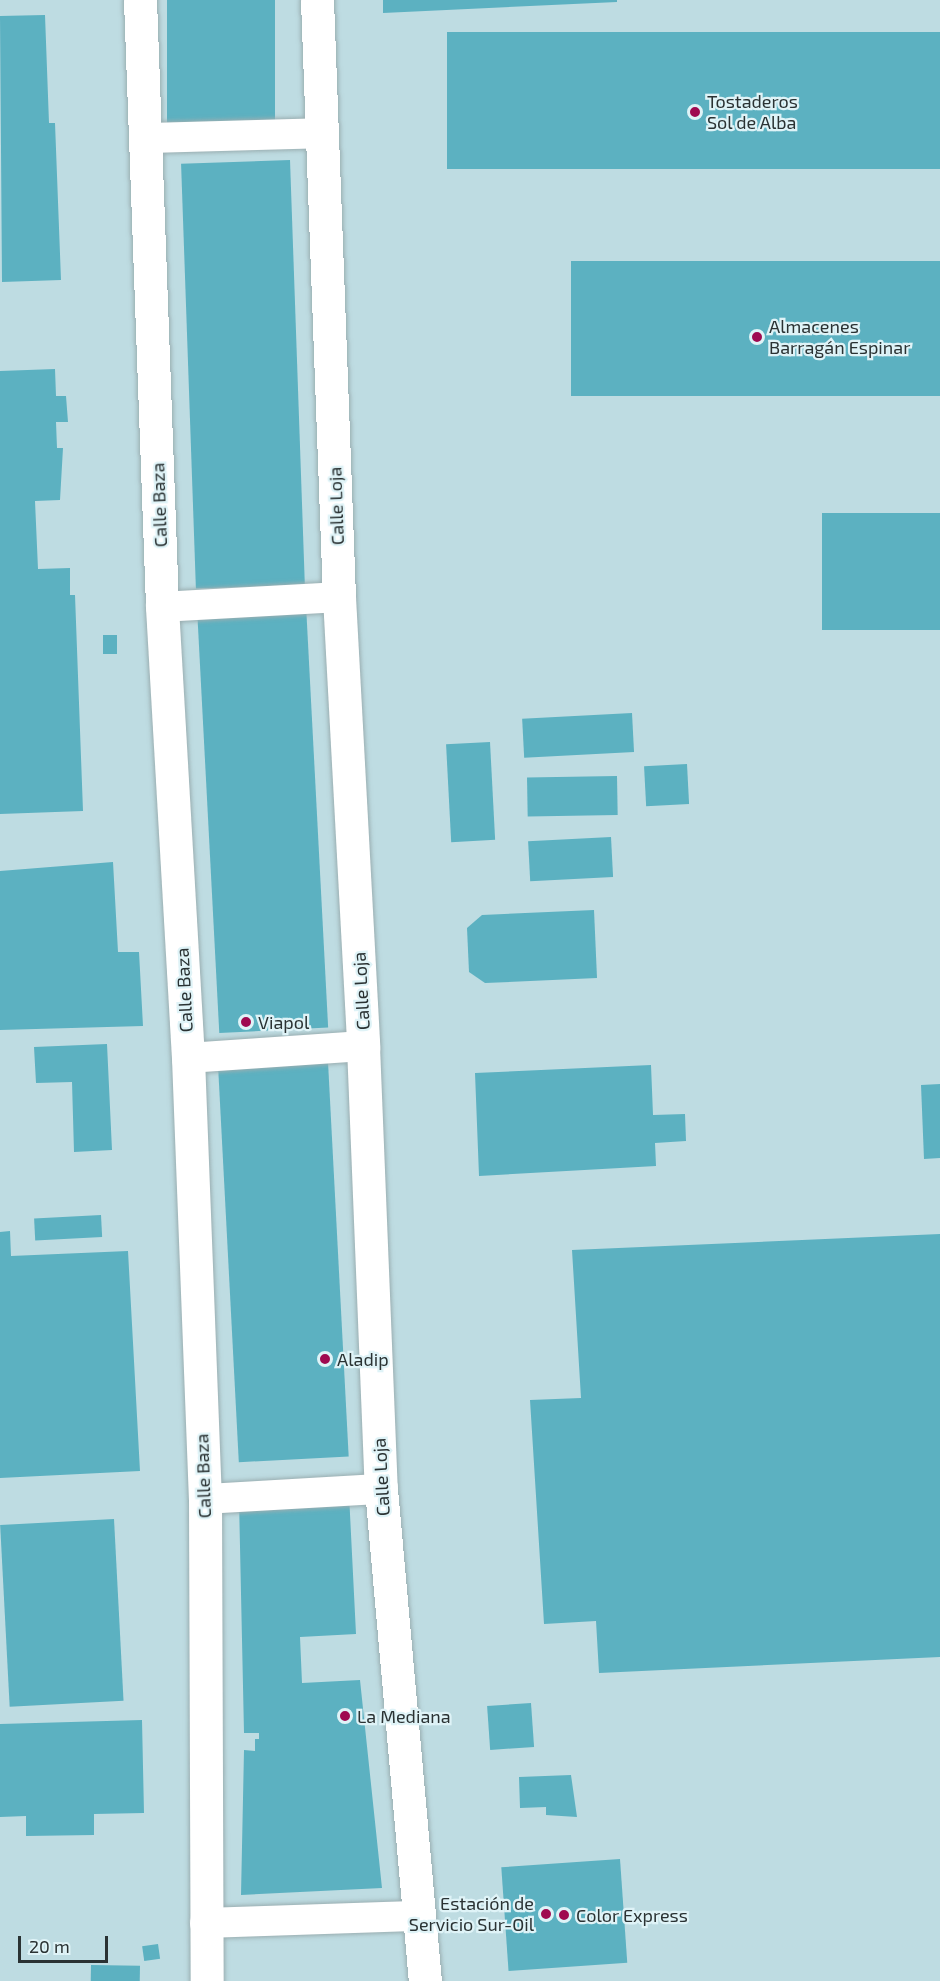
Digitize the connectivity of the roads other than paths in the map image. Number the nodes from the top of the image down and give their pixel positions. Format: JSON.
{"nodes":[{"id":1,"x":140,"y":0,"type":"edge"},
{"id":2,"x":317,"y":0,"type":"edge"},
{"id":3,"x":323,"y":133,"type":"junction"},
{"id":4,"x":146,"y":138,"type":"junction"},
{"id":5,"x":339,"y":597,"type":"junction"},
{"id":6,"x":162,"y":607,"type":"junction"},
{"id":7,"x":363,"y":1046,"type":"junction"},
{"id":8,"x":188,"y":1058,"type":"junction"},
{"id":9,"x":381,"y":1489,"type":"junction"},
{"id":10,"x":205,"y":1499,"type":"junction"},
{"id":11,"x":421,"y":1916,"type":"junction"},
{"id":12,"x":205,"y":1923,"type":"junction"},
{"id":13,"x":207,"y":1981,"type":"edge"},
{"id":14,"x":425,"y":1981,"type":"edge"}],
"edges":[{"from":1,"to":4,"type":"street","name":"Calle Baza"},
{"from":2,"to":3,"type":"street","name":"Calle Loja"},
{"from":3,"to":4,"type":"street"},
{"from":3,"to":5,"type":"street","name":"Calle Loja"},
{"from":4,"to":6,"type":"street","name":"Calle Baza"},
{"from":5,"to":6,"type":"street"},
{"from":5,"to":7,"type":"street","name":"Calle Loja"},
{"from":6,"to":8,"type":"street","name":"Calle Baza"},
{"from":7,"to":8,"type":"street"},
{"from":7,"to":9,"type":"street","name":"Calle Loja"},
{"from":8,"to":10,"type":"street","name":"Calle Baza"},
{"from":9,"to":10,"type":"street"},
{"from":9,"to":11,"type":"street","name":"Calle Loja"},
{"from":10,"to":12,"type":"street","name":"Calle Baza"},
{"from":11,"to":12,"type":"street"},
{"from":11,"to":14,"type":"street","name":"Calle Loja"},
{"from":12,"to":13,"type":"street","name":"Calle Baza"}]}
